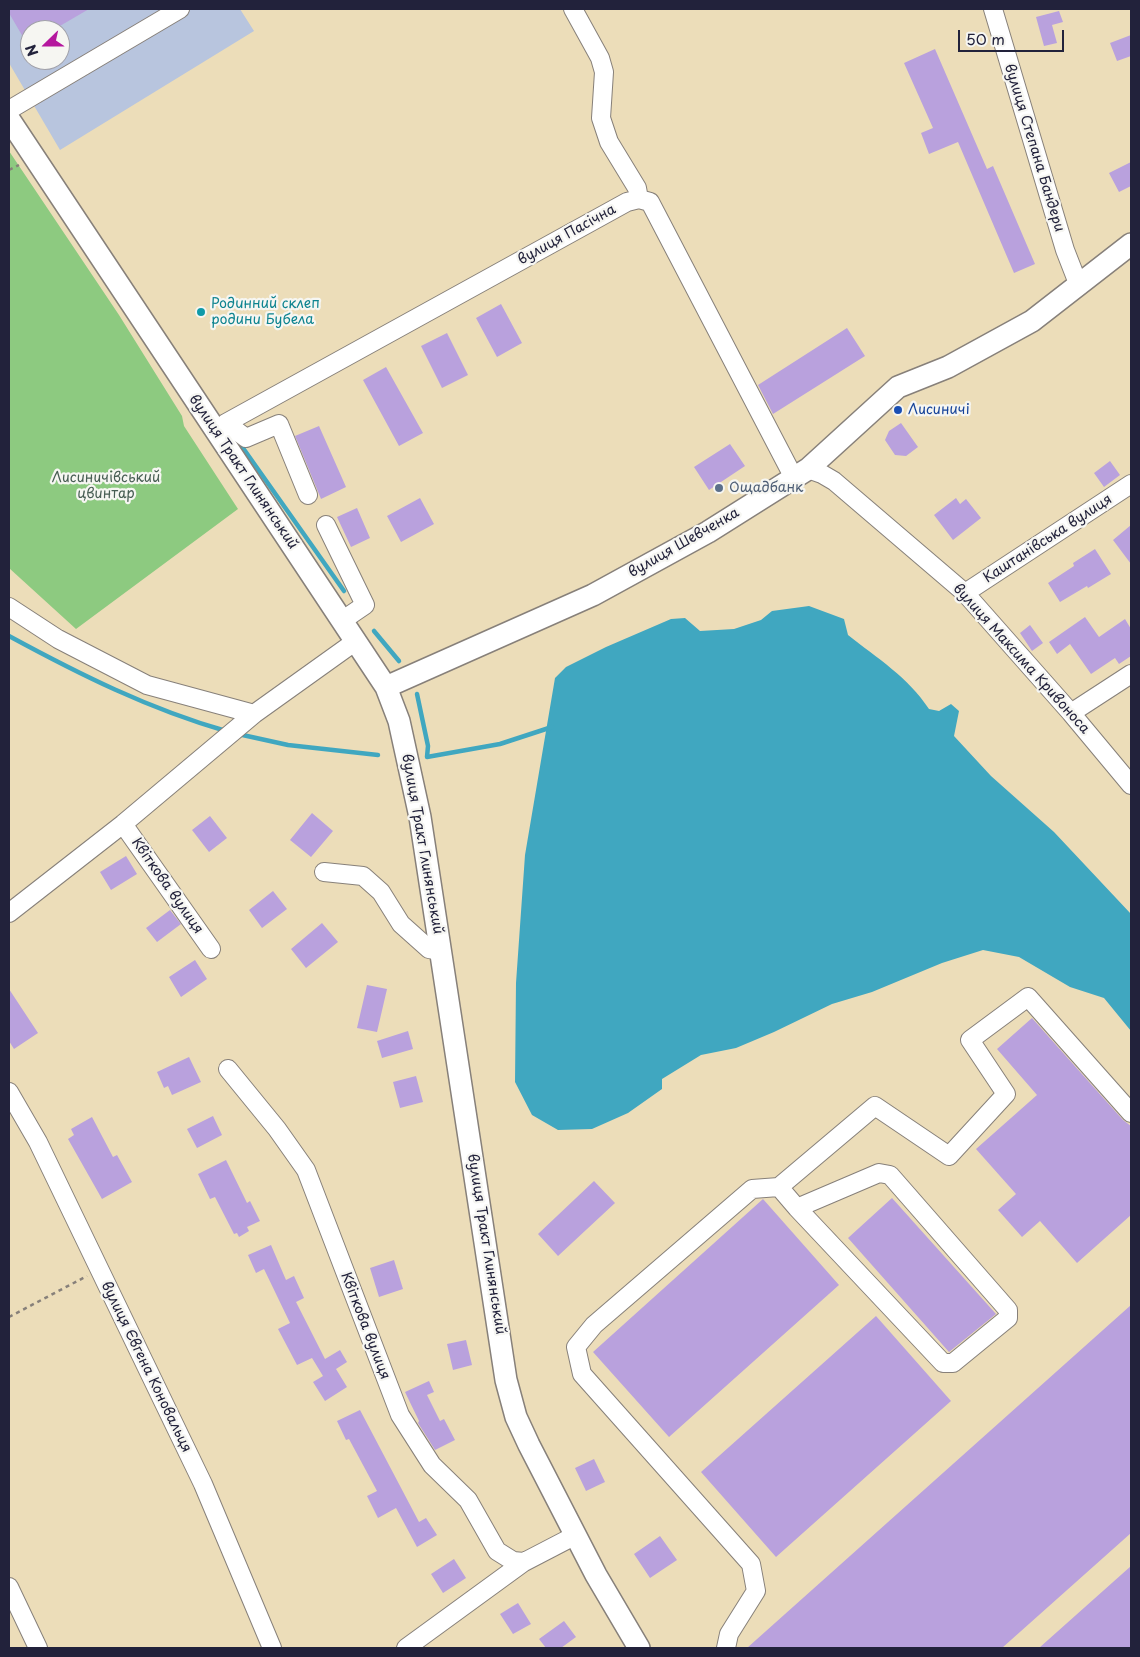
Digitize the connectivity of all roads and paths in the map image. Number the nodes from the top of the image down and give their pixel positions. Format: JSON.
{"nodes":[{"id":1,"x":180,"y":9,"type":"edge"},
{"id":2,"x":573,"y":9,"type":"edge"},
{"id":3,"x":993,"y":9,"type":"edge"},
{"id":4,"x":9,"y":110,"type":"edge"},
{"id":5,"x":9,"y":119,"type":"edge"},
{"id":6,"x":639,"y":199,"type":"junction"},
{"id":7,"x":1131,"y":244,"type":"edge"},
{"id":8,"x":1079,"y":286,"type":"junction"},
{"id":9,"x":221,"y":428,"type":"junction"},
{"id":10,"x":801,"y":473,"type":"junction"},
{"id":11,"x":1131,"y":484,"type":"edge"},
{"id":12,"x":308,"y":495,"type":"dead end"},
{"id":13,"x":326,"y":524,"type":"dead end"},
{"id":14,"x":965,"y":593,"type":"junction"},
{"id":15,"x":9,"y":607,"type":"edge"},
{"id":16,"x":343,"y":620,"type":"junction"},
{"id":17,"x":356,"y":641,"type":"junction"},
{"id":18,"x":1131,"y":674,"type":"edge"},
{"id":19,"x":386,"y":687,"type":"junction"},
{"id":20,"x":254,"y":714,"type":"junction"},
{"id":21,"x":1071,"y":714,"type":"junction"},
{"id":22,"x":1131,"y":785,"type":"edge"},
{"id":23,"x":123,"y":824,"type":"junction"},
{"id":24,"x":324,"y":872,"type":"dead end"},
{"id":25,"x":9,"y":913,"type":"edge"},
{"id":26,"x":211,"y":949,"type":"dead end"},
{"id":27,"x":442,"y":951,"type":"junction"},
{"id":28,"x":228,"y":1069,"type":"dead end"},
{"id":29,"x":9,"y":1092,"type":"edge"},
{"id":30,"x":1131,"y":1114,"type":"edge"},
{"id":31,"x":779,"y":1188,"type":"junction"},
{"id":32,"x":797,"y":1208,"type":"junction"},
{"id":33,"x":99,"y":1269,"type":"junction"},
{"id":34,"x":9,"y":1317,"type":"edge"},
{"id":35,"x":576,"y":1535,"type":"junction"},
{"id":36,"x":524,"y":1562,"type":"junction"},
{"id":37,"x":9,"y":1586,"type":"edge"},
{"id":38,"x":38,"y":1648,"type":"edge"},
{"id":39,"x":272,"y":1648,"type":"edge"},
{"id":40,"x":406,"y":1648,"type":"edge"},
{"id":41,"x":639,"y":1648,"type":"edge"},
{"id":42,"x":726,"y":1648,"type":"edge"}],
"edges":[{"from":1,"to":4,"type":"street"},
{"from":2,"to":6,"type":"street"},
{"from":3,"to":8,"type":"street","name":"вулиця Степана Бандери"},
{"from":5,"to":9,"type":"main road","name":"вулиця Тракт Глинянський"},
{"from":6,"to":9,"type":"street","name":"вулиця Пасічна"},
{"from":6,"to":10,"type":"street"},
{"from":7,"to":8,"type":"main road","name":"вулиця Шевченка"},
{"from":8,"to":10,"type":"main road","name":"вулиця Шевченка"},
{"from":9,"to":12,"type":"street"},
{"from":9,"to":16,"type":"main road","name":"вулиця Тракт Глинянський"},
{"from":10,"to":14,"type":"street","name":"вулиця Максима Кривоноса"},
{"from":10,"to":19,"type":"main road","name":"вулиця Шевченка"},
{"from":11,"to":14,"type":"street","name":"Каштанівська вулиця"},
{"from":13,"to":16,"type":"street"},
{"from":14,"to":21,"type":"street","name":"вулиця Максима Кривоноса"},
{"from":15,"to":20,"type":"street"},
{"from":16,"to":17,"type":"main road","name":"вулиця Тракт Глинянський"},
{"from":17,"to":19,"type":"main road","name":"вулиця Тракт Глинянський"},
{"from":17,"to":20,"type":"street"},
{"from":18,"to":21,"type":"street"},
{"from":19,"to":27,"type":"main road","name":"вулиця Тракт Глинянський"},
{"from":20,"to":23,"type":"street"},
{"from":21,"to":22,"type":"street","name":"вулиця Максима Кривоноса"},
{"from":23,"to":25,"type":"street"},
{"from":23,"to":26,"type":"street","name":"Квіткова вулиця"},
{"from":24,"to":27,"type":"street"},
{"from":27,"to":35,"type":"main road","name":"вулиця Тракт Глинянський"},
{"from":28,"to":36,"type":"street","name":"Квіткова вулиця"},
{"from":29,"to":33,"type":"street","name":"вулиця Євгена Коновальця"},
{"from":30,"to":31,"type":"street"},
{"from":31,"to":32,"type":"street"},
{"from":31,"to":42,"type":"street"},
{"from":32,"to":32,"type":"street"},
{"from":33,"to":34,"type":"path"},
{"from":33,"to":39,"type":"street","name":"вулиця Євгена Коновальця"},
{"from":35,"to":36,"type":"street"},
{"from":35,"to":41,"type":"main road","name":"вулиця Тракт Глинянський"},
{"from":36,"to":40,"type":"street"},
{"from":37,"to":38,"type":"street"}]}
